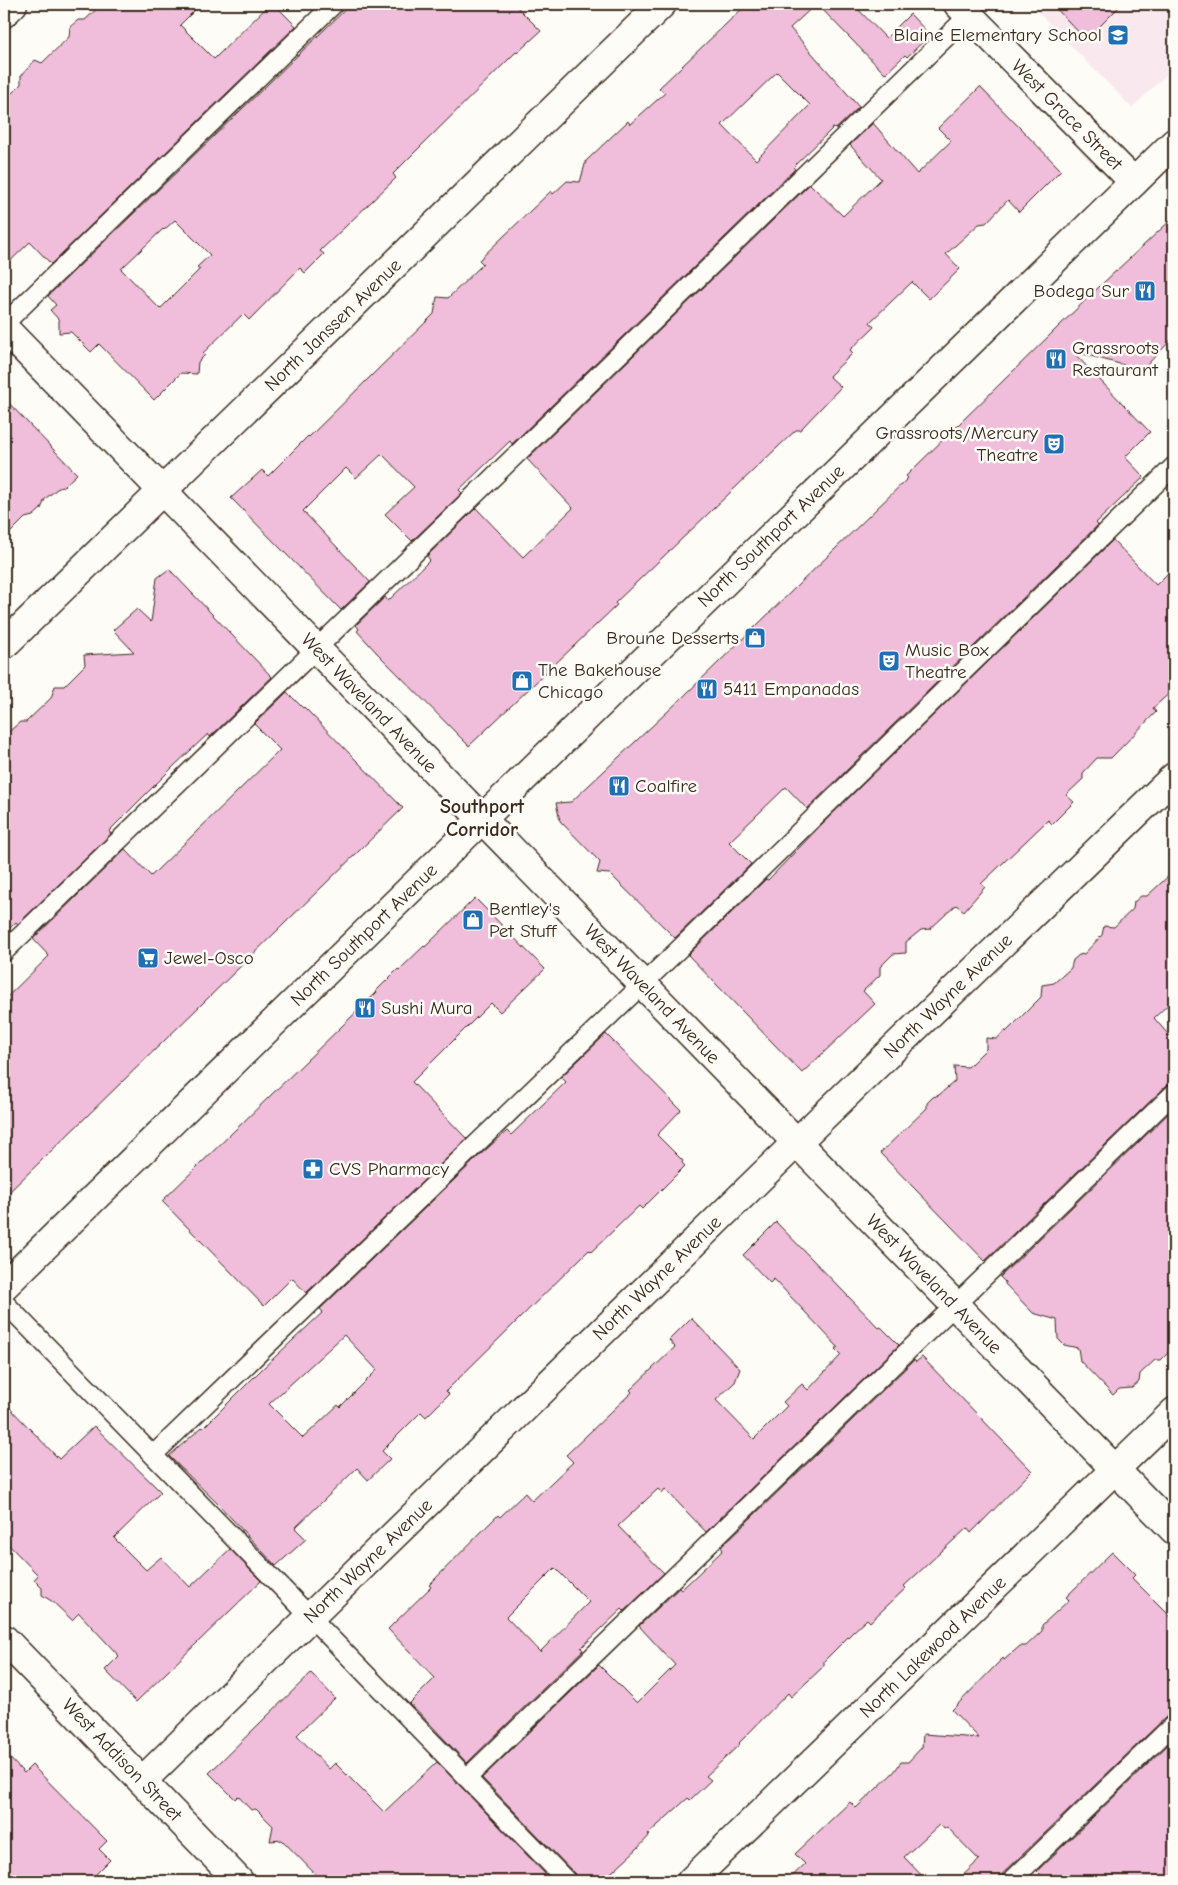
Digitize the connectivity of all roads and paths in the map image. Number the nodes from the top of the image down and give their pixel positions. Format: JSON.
{"nodes":[{"id":1,"x":13,"y":4,"type":"edge"},
{"id":2,"x":334,"y":4,"type":"edge"},
{"id":3,"x":662,"y":4,"type":"edge"},
{"id":4,"x":964,"y":9,"type":"edge"},
{"id":5,"x":4,"y":13,"type":"edge"},
{"id":6,"x":1174,"y":143,"type":"edge"},
{"id":7,"x":1134,"y":182,"type":"junction"},
{"id":8,"x":4,"y":324,"type":"edge"},
{"id":9,"x":4,"y":328,"type":"edge"},
{"id":10,"x":1174,"y":466,"type":"edge"},
{"id":11,"x":162,"y":491,"type":"junction"},
{"id":12,"x":4,"y":645,"type":"edge"},
{"id":13,"x":316,"y":649,"type":"junction"},
{"id":14,"x":1174,"y":777,"type":"edge"},
{"id":15,"x":482,"y":820,"type":"junction"},
{"id":16,"x":4,"y":952,"type":"edge"},
{"id":17,"x":642,"y":984,"type":"junction"},
{"id":18,"x":1174,"y":1093,"type":"edge"},
{"id":19,"x":797,"y":1142,"type":"junction"},
{"id":20,"x":4,"y":1286,"type":"edge"},
{"id":21,"x":4,"y":1302,"type":"edge"},
{"id":22,"x":955,"y":1305,"type":"junction"},
{"id":23,"x":1174,"y":1412,"type":"edge"},
{"id":24,"x":153,"y":1455,"type":"junction"},
{"id":25,"x":1116,"y":1470,"type":"junction"},
{"id":26,"x":1174,"y":1530,"type":"edge"},
{"id":27,"x":310,"y":1617,"type":"junction"},
{"id":28,"x":4,"y":1639,"type":"edge"},
{"id":29,"x":1174,"y":1724,"type":"edge"},
{"id":30,"x":467,"y":1778,"type":"junction"},
{"id":31,"x":142,"y":1781,"type":"junction"},
{"id":32,"x":239,"y":1881,"type":"edge"},
{"id":33,"x":567,"y":1881,"type":"edge"},
{"id":34,"x":691,"y":1881,"type":"edge"},
{"id":35,"x":1011,"y":1881,"type":"edge"}],
"edges":[{"from":1,"to":5,"type":"street"},
{"from":2,"to":8,"type":"lane"},
{"from":3,"to":11,"type":"street","name":"North Janssen Avenue"},
{"from":4,"to":7,"type":"street","name":"West Grace Street"},
{"from":4,"to":13,"type":"lane"},
{"from":6,"to":7,"type":"street","name":"North Southport Avenue"},
{"from":7,"to":15,"type":"street","name":"North Southport Avenue"},
{"from":9,"to":11,"type":"street","name":"West Waveland Avenue"},
{"from":10,"to":17,"type":"lane"},
{"from":11,"to":12,"type":"street","name":"North Janssen Avenue"},
{"from":11,"to":13,"type":"street","name":"West Waveland Avenue"},
{"from":13,"to":15,"type":"street","name":"West Waveland Avenue"},
{"from":13,"to":16,"type":"lane"},
{"from":14,"to":19,"type":"street","name":"North Wayne Avenue"},
{"from":15,"to":17,"type":"street","name":"West Waveland Avenue"},
{"from":15,"to":20,"type":"street","name":"North Southport Avenue"},
{"from":17,"to":19,"type":"street","name":"West Waveland Avenue"},
{"from":17,"to":24,"type":"lane"},
{"from":18,"to":22,"type":"lane"},
{"from":19,"to":22,"type":"street","name":"West Waveland Avenue"},
{"from":19,"to":27,"type":"street","name":"North Wayne Avenue"},
{"from":21,"to":24,"type":"lane"},
{"from":22,"to":25,"type":"street","name":"West Waveland Avenue"},
{"from":22,"to":30,"type":"lane"},
{"from":23,"to":25,"type":"street","name":"North Lakewood Avenue"},
{"from":24,"to":27,"type":"lane"},
{"from":25,"to":26,"type":"street","name":"West Waveland Avenue"},
{"from":25,"to":34,"type":"street","name":"North Lakewood Avenue"},
{"from":27,"to":30,"type":"lane"},
{"from":27,"to":31,"type":"street","name":"North Wayne Avenue"},
{"from":28,"to":31,"type":"street","name":"West Addison Street"},
{"from":29,"to":35,"type":"lane"},
{"from":30,"to":33,"type":"lane"},
{"from":31,"to":32,"type":"street","name":"West Addison Street"}]}
